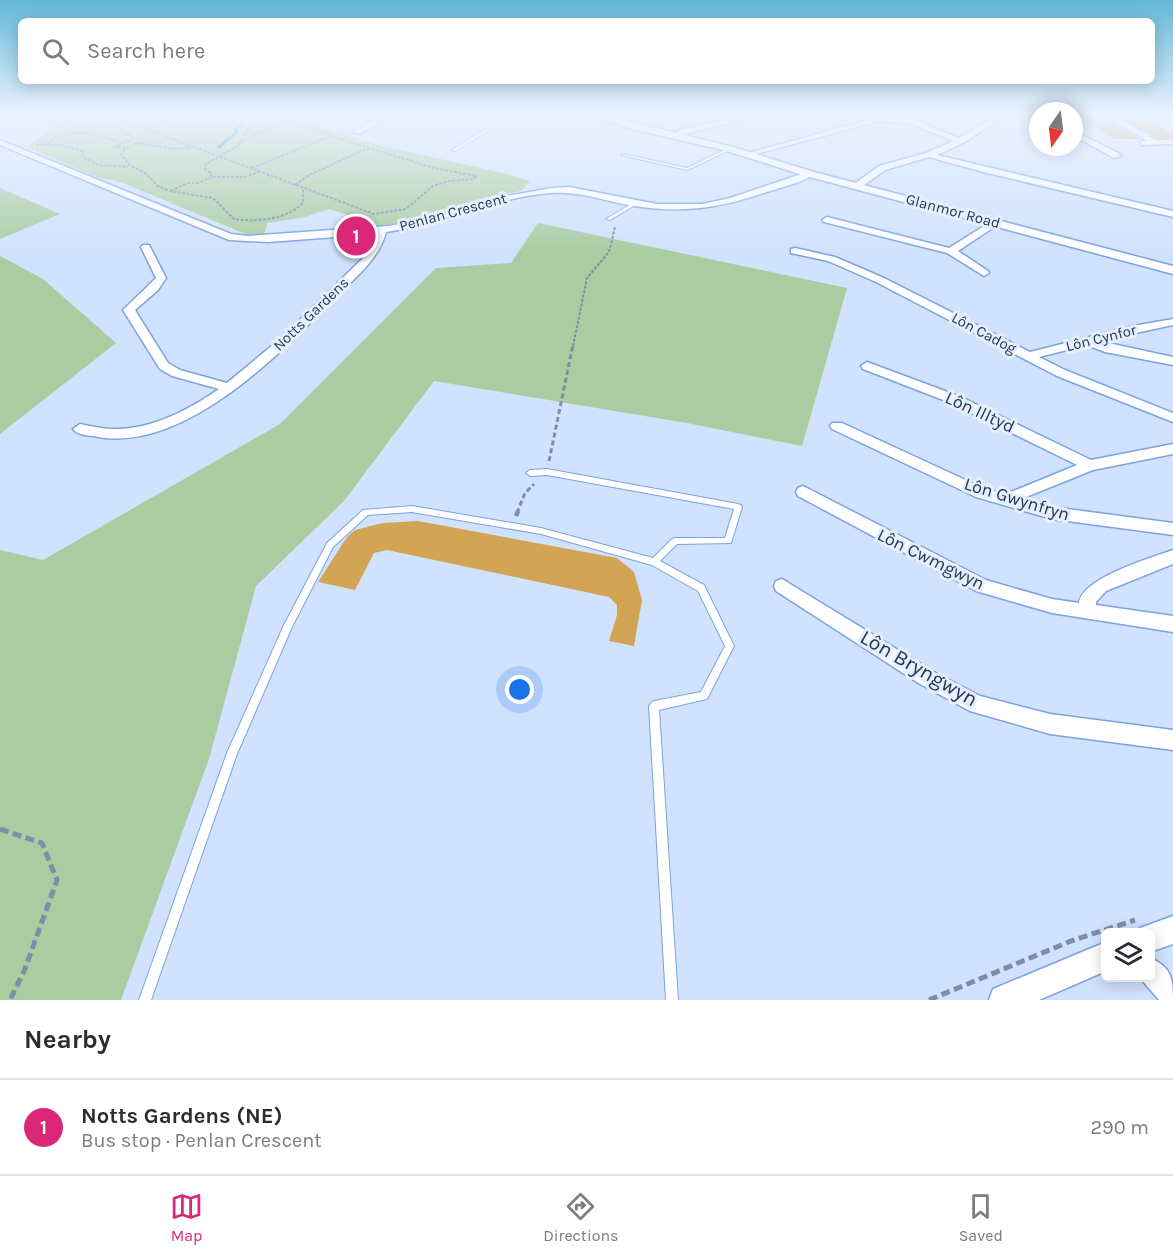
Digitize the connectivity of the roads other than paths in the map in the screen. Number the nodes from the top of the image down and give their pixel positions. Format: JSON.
{"nodes":[{"id":1,"x":48,"y":162,"type":"edge"},
{"id":2,"x":653,"y":162,"type":"edge"},
{"id":3,"x":703,"y":162,"type":"edge"},
{"id":4,"x":772,"y":162,"type":"edge"},
{"id":5,"x":905,"y":162,"type":"edge"},
{"id":6,"x":953,"y":162,"type":"edge"},
{"id":7,"x":810,"y":174,"type":"junction"},
{"id":8,"x":857,"y":186,"type":"junction"},
{"id":9,"x":638,"y":202,"type":"junction"},
{"id":10,"x":1173,"y":213,"type":"edge"},
{"id":11,"x":608,"y":219,"type":"dead end"},
{"id":12,"x":827,"y":220,"type":"dead end"},
{"id":13,"x":995,"y":223,"type":"junction"},
{"id":14,"x":382,"y":231,"type":"junction"},
{"id":15,"x":146,"y":247,"type":"dead end"},
{"id":16,"x":795,"y":251,"type":"dead end"},
{"id":17,"x":951,"y":251,"type":"junction"},
{"id":18,"x":1173,"y":270,"type":"edge"},
{"id":19,"x":984,"y":273,"type":"dead end"},
{"id":20,"x":1173,"y":322,"type":"edge"},
{"id":21,"x":1088,"y":341,"type":"junction"},
{"id":22,"x":1029,"y":356,"type":"junction"},
{"id":23,"x":1173,"y":361,"type":"edge"},
{"id":24,"x":867,"y":366,"type":"dead end"},
{"id":25,"x":230,"y":388,"type":"junction"},
{"id":26,"x":1173,"y":418,"type":"edge"},
{"id":27,"x":837,"y":426,"type":"dead end"},
{"id":28,"x":80,"y":429,"type":"dead end"},
{"id":29,"x":1173,"y":449,"type":"edge"},
{"id":30,"x":1090,"y":465,"type":"junction"},
{"id":31,"x":530,"y":473,"type":"dead end"},
{"id":32,"x":803,"y":492,"type":"dead end"},
{"id":33,"x":1010,"y":501,"type":"junction"},
{"id":34,"x":1173,"y":529,"type":"edge"},
{"id":35,"x":1173,"y":557,"type":"edge"},
{"id":36,"x":654,"y":562,"type":"junction"},
{"id":37,"x":782,"y":586,"type":"dead end"},
{"id":38,"x":1089,"y":612,"type":"junction"},
{"id":39,"x":1173,"y":624,"type":"edge"},
{"id":40,"x":1173,"y":741,"type":"edge"},
{"id":41,"x":1155,"y":929,"type":"edge"},
{"id":42,"x":1173,"y":930,"type":"edge"},
{"id":43,"x":1101,"y":958,"type":"edge"},
{"id":44,"x":1155,"y":976,"type":"edge"},
{"id":45,"x":1173,"y":996,"type":"edge"},
{"id":46,"x":145,"y":1000,"type":"edge"},
{"id":47,"x":672,"y":1000,"type":"edge"},
{"id":48,"x":1004,"y":1000,"type":"edge"}],
"edges":[{"from":1,"to":14,"type":"street","name":"Penlan Crescent"},
{"from":2,"to":3,"type":"lane"},
{"from":4,"to":7,"type":"street","name":"Glanmor Road"},
{"from":5,"to":8,"type":"street"},
{"from":6,"to":10,"type":"street"},
{"from":7,"to":8,"type":"street","name":"Glanmor Road"},
{"from":7,"to":9,"type":"street","name":"Penlan Crescent"},
{"from":8,"to":13,"type":"street","name":"Glanmor Road"},
{"from":9,"to":11,"type":"lane"},
{"from":9,"to":14,"type":"street","name":"Penlan Crescent"},
{"from":12,"to":17,"type":"street"},
{"from":13,"to":17,"type":"street"},
{"from":13,"to":18,"type":"street","name":"Glanmor Road"},
{"from":14,"to":25,"type":"street","name":"Notts Gardens"},
{"from":15,"to":25,"type":"street"},
{"from":16,"to":22,"type":"street","name":"Lôn Cadog"},
{"from":17,"to":19,"type":"street"},
{"from":20,"to":21,"type":"street","name":"Lôn Cynfor"},
{"from":21,"to":22,"type":"street","name":"Lôn Cynfor"},
{"from":21,"to":23,"type":"street"},
{"from":22,"to":26,"type":"street","name":"Lôn Cadog"},
{"from":24,"to":30,"type":"street","name":"Lôn Illtyd"},
{"from":25,"to":28,"type":"street","name":"Notts Gardens"},
{"from":27,"to":33,"type":"street","name":"Lôn Gwynfryn"},
{"from":29,"to":30,"type":"street"},
{"from":30,"to":33,"type":"street"},
{"from":31,"to":36,"type":"lane"},
{"from":32,"to":38,"type":"street","name":"Lôn Cwmgwyn"},
{"from":33,"to":34,"type":"street","name":"Lôn Gwynfryn"},
{"from":35,"to":38,"type":"street"},
{"from":36,"to":46,"type":"lane"},
{"from":36,"to":47,"type":"lane"},
{"from":37,"to":40,"type":"street","name":"Lôn Bryngwyn"},
{"from":38,"to":39,"type":"street","name":"Lôn Cwmgwyn"},
{"from":41,"to":42,"type":"street"},
{"from":43,"to":48,"type":"street"},
{"from":44,"to":45,"type":"street"}]}
